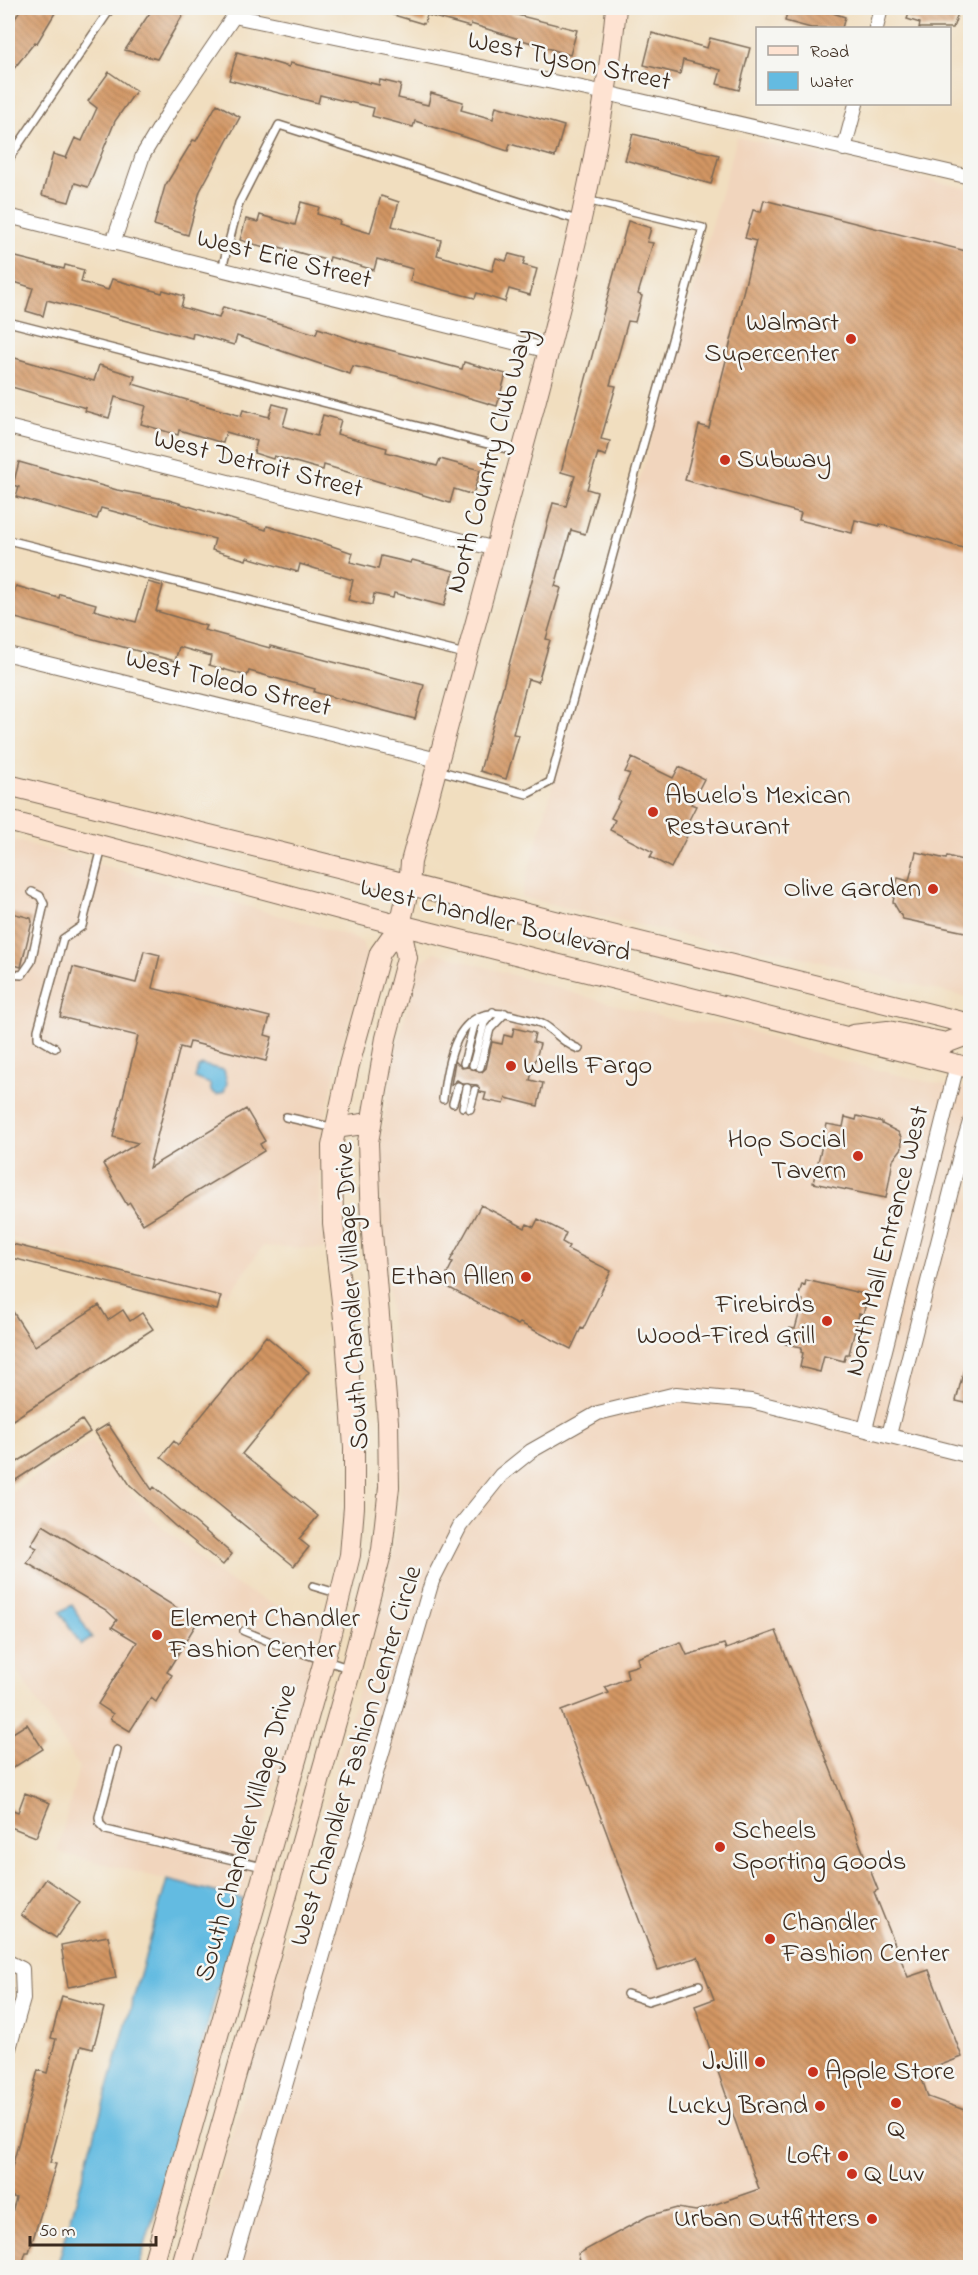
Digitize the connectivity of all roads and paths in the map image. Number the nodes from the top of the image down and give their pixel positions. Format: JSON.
{"nodes":[{"id":1,"x":111,"y":8,"type":"edge"},
{"id":2,"x":616,"y":8,"type":"edge"},
{"id":3,"x":881,"y":8,"type":"edge"},
{"id":4,"x":876,"y":27,"type":"edge"},
{"id":5,"x":606,"y":93,"type":"junction"},
{"id":6,"x":856,"y":105,"type":"edge"},
{"id":7,"x":844,"y":149,"type":"junction"},
{"id":8,"x":8,"y":166,"type":"edge"},
{"id":9,"x":970,"y":177,"type":"edge"},
{"id":10,"x":586,"y":200,"type":"junction"},
{"id":11,"x":8,"y":216,"type":"edge"},
{"id":12,"x":581,"y":221,"type":"junction"},
{"id":13,"x":113,"y":243,"type":"junction"},
{"id":14,"x":222,"y":269,"type":"junction"},
{"id":15,"x":8,"y":322,"type":"edge"},
{"id":16,"x":549,"y":351,"type":"junction"},
{"id":17,"x":8,"y":427,"type":"edge"},
{"id":18,"x":522,"y":453,"type":"junction"},
{"id":19,"x":8,"y":540,"type":"edge"},
{"id":20,"x":496,"y":549,"type":"junction"},
{"id":21,"x":8,"y":654,"type":"edge"},
{"id":22,"x":467,"y":654,"type":"junction"},
{"id":23,"x":437,"y":765,"type":"junction"},
{"id":24,"x":8,"y":785,"type":"edge"},
{"id":25,"x":8,"y":821,"type":"edge"},
{"id":26,"x":103,"y":846,"type":"junction"},
{"id":27,"x":409,"y":886,"type":"junction"},
{"id":28,"x":32,"y":892,"type":"dead end"},
{"id":29,"x":400,"y":925,"type":"junction"},
{"id":30,"x":8,"y":974,"type":"edge"},
{"id":31,"x":492,"y":1012,"type":"junction"},
{"id":32,"x":505,"y":1013,"type":"junction"},
{"id":33,"x":482,"y":1015,"type":"junction"},
{"id":34,"x":970,"y":1024,"type":"edge"},
{"id":35,"x":970,"y":1034,"type":"edge"},
{"id":36,"x":842,"y":1036,"type":"junction"},
{"id":37,"x":55,"y":1048,"type":"dead end"},
{"id":38,"x":579,"y":1048,"type":"dead end"},
{"id":39,"x":464,"y":1063,"type":"dead end"},
{"id":40,"x":966,"y":1064,"type":"edge"},
{"id":41,"x":458,"y":1086,"type":"dead end"},
{"id":42,"x":471,"y":1089,"type":"dead end"},
{"id":43,"x":443,"y":1099,"type":"dead end"},
{"id":44,"x":453,"y":1103,"type":"dead end"},
{"id":45,"x":466,"y":1108,"type":"dead end"},
{"id":46,"x":286,"y":1118,"type":"dead end"},
{"id":47,"x":970,"y":1122,"type":"edge"},
{"id":48,"x":370,"y":1123,"type":"junction"},
{"id":49,"x":334,"y":1128,"type":"junction"},
{"id":50,"x":865,"y":1429,"type":"junction"},
{"id":51,"x":889,"y":1435,"type":"junction"},
{"id":52,"x":970,"y":1456,"type":"edge"},
{"id":53,"x":313,"y":1586,"type":"dead end"},
{"id":54,"x":341,"y":1594,"type":"junction"},
{"id":55,"x":244,"y":1631,"type":"dead end"},
{"id":56,"x":324,"y":1661,"type":"junction"},
{"id":57,"x":351,"y":1669,"type":"junction"},
{"id":58,"x":117,"y":1750,"type":"dead end"},
{"id":59,"x":266,"y":1868,"type":"junction"},
{"id":60,"x":8,"y":1962,"type":"edge"},
{"id":61,"x":699,"y":1985,"type":"dead end"},
{"id":62,"x":627,"y":1994,"type":"dead end"},
{"id":63,"x":8,"y":2052,"type":"edge"},
{"id":64,"x":152,"y":2268,"type":"edge"},
{"id":65,"x":181,"y":2268,"type":"edge"},
{"id":66,"x":232,"y":2268,"type":"edge"}],
"edges":[{"from":1,"to":8,"type":"lane"},
{"from":2,"to":5,"type":"street","name":"North Country Club Way"},
{"from":3,"to":4,"type":"street"},
{"from":5,"to":7,"type":"street","name":"West Tyson Street"},
{"from":5,"to":10,"type":"street","name":"North Country Club Way"},
{"from":5,"to":13,"type":"street","name":"West Tyson Street"},
{"from":6,"to":7,"type":"street"},
{"from":7,"to":9,"type":"street","name":"West Tyson Street"},
{"from":10,"to":12,"type":"street","name":"North Country Club Way"},
{"from":10,"to":23,"type":"lane"},
{"from":11,"to":13,"type":"street","name":"West Erie Street"},
{"from":12,"to":14,"type":"lane"},
{"from":12,"to":16,"type":"street","name":"North Country Club Way"},
{"from":13,"to":14,"type":"street","name":"West Erie Street"},
{"from":14,"to":16,"type":"street","name":"West Erie Street"},
{"from":15,"to":18,"type":"lane"},
{"from":16,"to":18,"type":"street","name":"North Country Club Way"},
{"from":17,"to":20,"type":"street","name":"West Detroit Street"},
{"from":18,"to":20,"type":"street","name":"North Country Club Way"},
{"from":19,"to":22,"type":"lane"},
{"from":20,"to":22,"type":"street","name":"North Country Club Way"},
{"from":21,"to":23,"type":"street","name":"West Toledo Street"},
{"from":22,"to":23,"type":"street","name":"North Country Club Way"},
{"from":23,"to":27,"type":"street","name":"North Country Club Way"},
{"from":24,"to":27,"type":"street","name":"West Chandler Boulevard"},
{"from":25,"to":26,"type":"street","name":"West Chandler Boulevard"},
{"from":26,"to":29,"type":"street","name":"West Chandler Boulevard"},
{"from":26,"to":37,"type":"lane"},
{"from":27,"to":29,"type":"street","name":"North Country Club Way"},
{"from":27,"to":34,"type":"street","name":"West Chandler Boulevard"},
{"from":28,"to":30,"type":"lane"},
{"from":29,"to":36,"type":"street","name":"West Chandler Boulevard"},
{"from":29,"to":48,"type":"street","name":"South Chandler Village Drive"},
{"from":29,"to":49,"type":"street","name":"South Chandler Village Drive"},
{"from":31,"to":32,"type":"lane"},
{"from":31,"to":32,"type":"lane"},
{"from":31,"to":33,"type":"lane"},
{"from":32,"to":38,"type":"lane"},
{"from":33,"to":39,"type":"lane"},
{"from":33,"to":43,"type":"lane"},
{"from":35,"to":36,"type":"street"},
{"from":36,"to":40,"type":"street","name":"West Chandler Boulevard"},
{"from":40,"to":50,"type":"street","name":"North Mall Entrance West"},
{"from":41,"to":44,"type":"lane"},
{"from":42,"to":45,"type":"lane"},
{"from":46,"to":49,"type":"lane"},
{"from":47,"to":51,"type":"street","name":"North Mall Entrance West"},
{"from":48,"to":49,"type":"street"},
{"from":48,"to":57,"type":"street","name":"South Chandler Village Drive"},
{"from":49,"to":54,"type":"street","name":"South Chandler Village Drive"},
{"from":50,"to":51,"type":"street","name":"West Chandler Fashion Center Circle"},
{"from":50,"to":66,"type":"street","name":"West Chandler Fashion Center Circle"},
{"from":51,"to":52,"type":"street","name":"West Chandler Fashion Center Circle"},
{"from":53,"to":54,"type":"lane"},
{"from":54,"to":56,"type":"street","name":"South Chandler Village Drive"},
{"from":55,"to":56,"type":"lane"},
{"from":56,"to":57,"type":"lane"},
{"from":56,"to":59,"type":"street","name":"South Chandler Village Drive"},
{"from":57,"to":65,"type":"street","name":"South Chandler Village Drive"},
{"from":58,"to":59,"type":"lane"},
{"from":59,"to":64,"type":"street","name":"South Chandler Village Drive"},
{"from":60,"to":63,"type":"street"},
{"from":61,"to":62,"type":"lane"}]}
